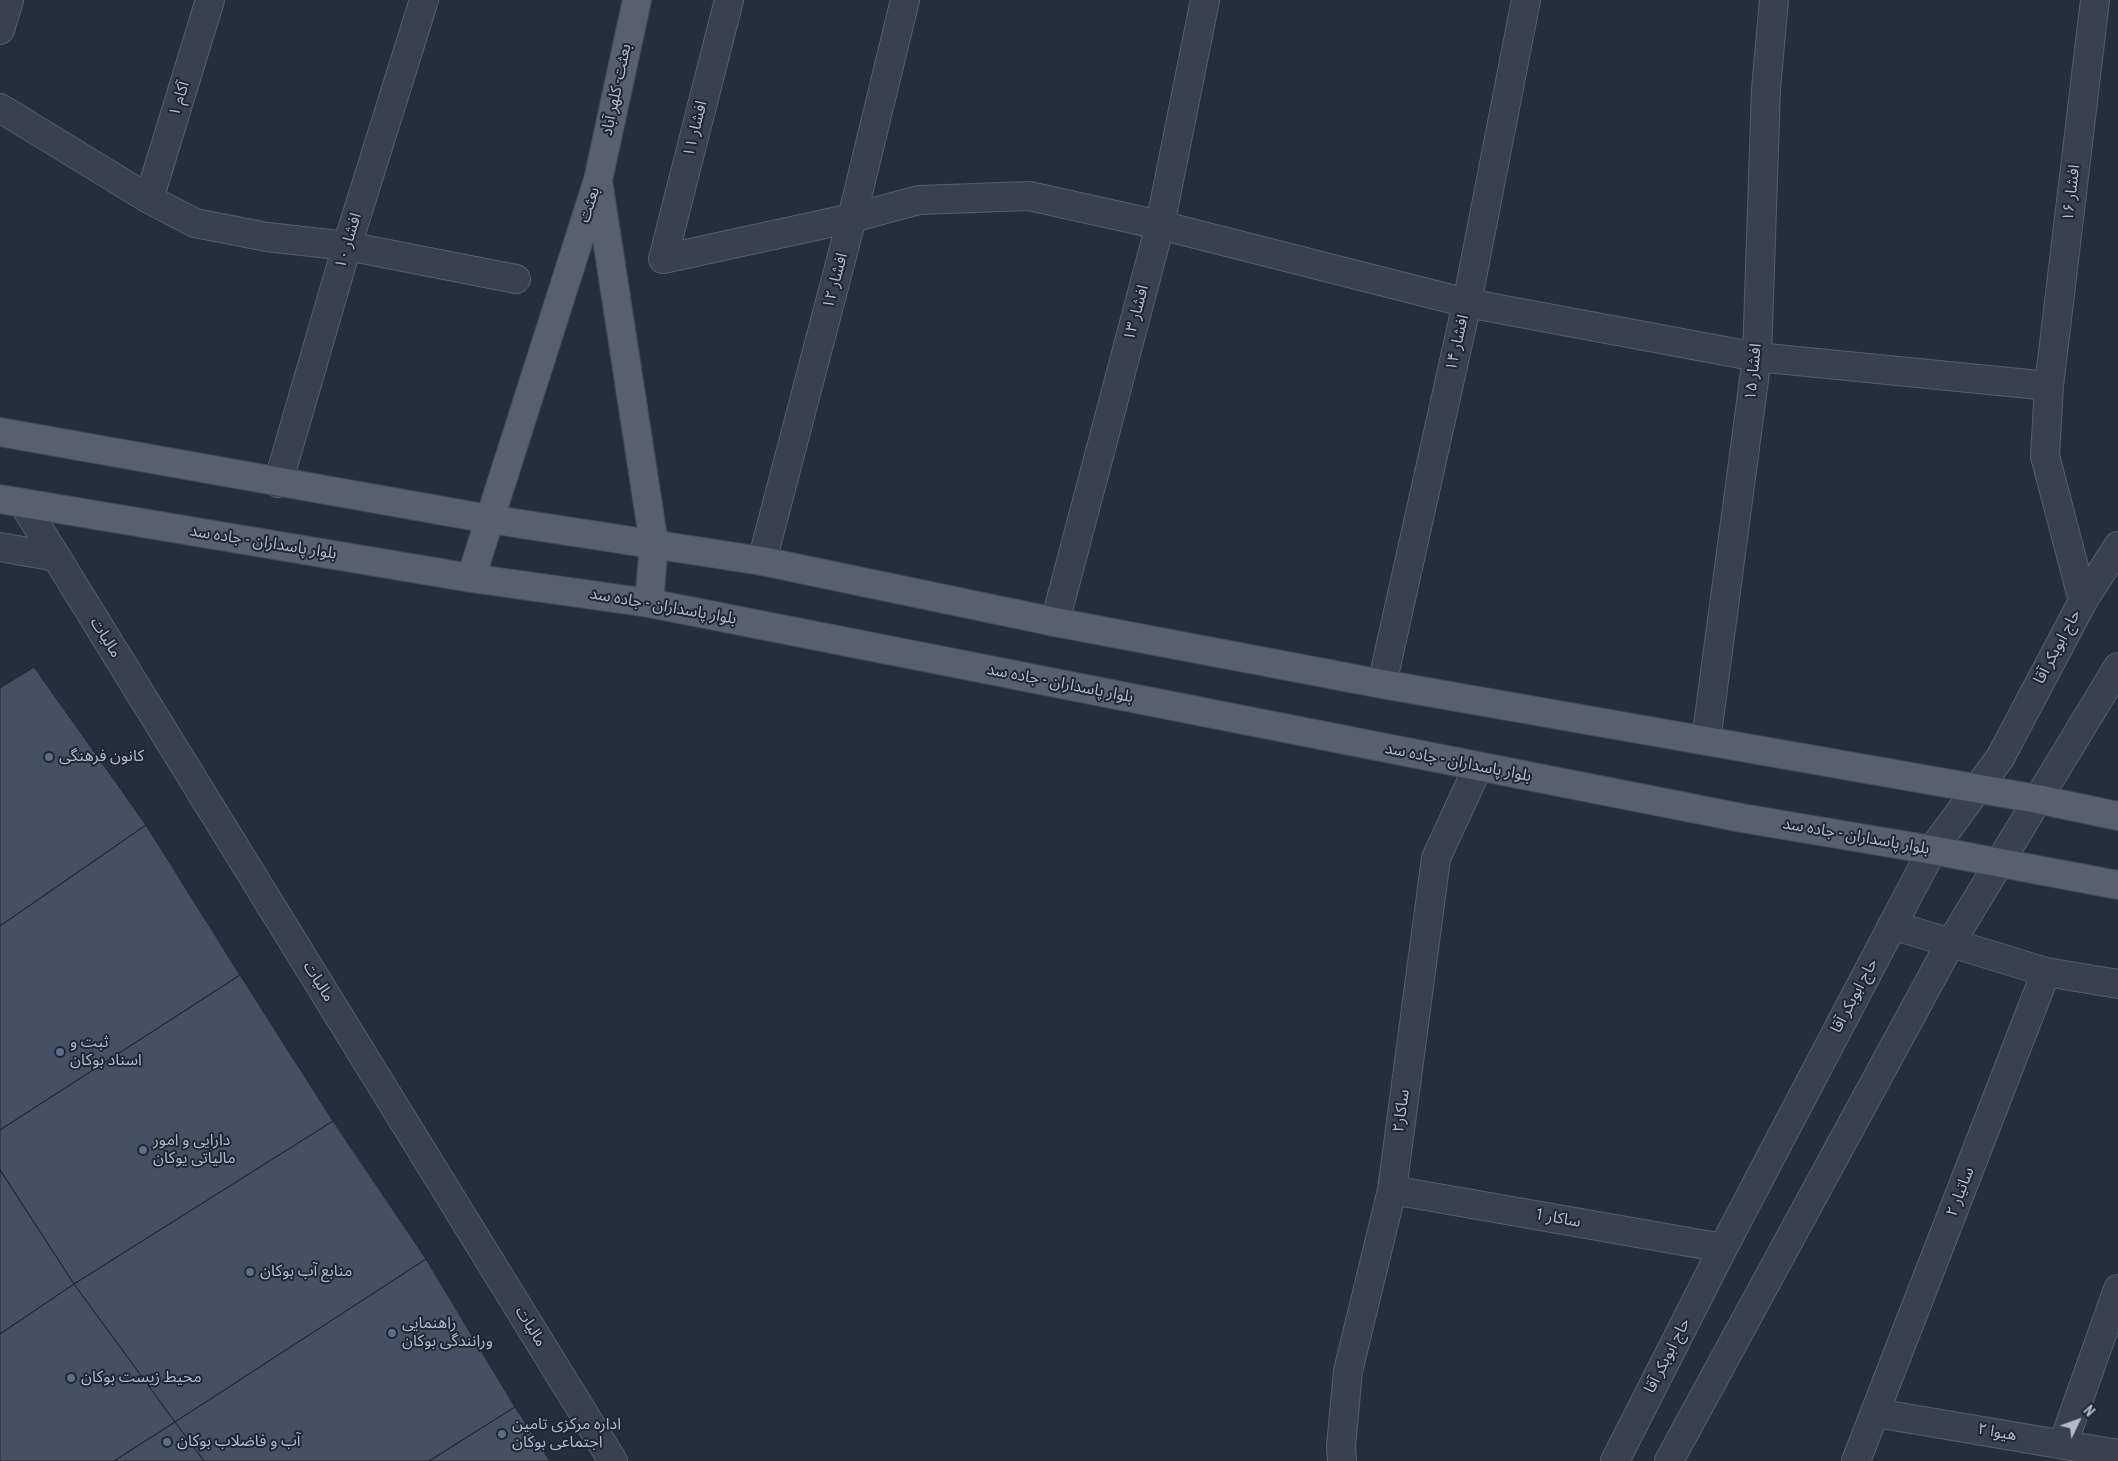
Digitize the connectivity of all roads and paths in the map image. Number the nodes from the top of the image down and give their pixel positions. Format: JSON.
{"nodes":[{"id":1,"x":9,"y":0,"type":"edge"},
{"id":2,"x":210,"y":0,"type":"edge"},
{"id":3,"x":424,"y":0,"type":"edge"},
{"id":4,"x":637,"y":0,"type":"edge"},
{"id":5,"x":730,"y":0,"type":"edge"},
{"id":6,"x":905,"y":0,"type":"edge"},
{"id":7,"x":1205,"y":0,"type":"edge"},
{"id":8,"x":1526,"y":0,"type":"edge"},
{"id":9,"x":1774,"y":0,"type":"edge"},
{"id":10,"x":2095,"y":0,"type":"edge"},
{"id":11,"x":0,"y":30,"type":"edge"},
{"id":12,"x":0,"y":108,"type":"edge"},
{"id":13,"x":598,"y":180,"type":"junction"},
{"id":14,"x":149,"y":198,"type":"junction"},
{"id":15,"x":852,"y":218,"type":"junction"},
{"id":16,"x":1160,"y":224,"type":"junction"},
{"id":17,"x":347,"y":246,"type":"junction"},
{"id":18,"x":516,"y":279,"type":"dead end"},
{"id":19,"x":1467,"y":303,"type":"junction"},
{"id":20,"x":1757,"y":357,"type":"junction"},
{"id":21,"x":2049,"y":386,"type":"junction"},
{"id":22,"x":0,"y":432,"type":"edge"},
{"id":23,"x":278,"y":483,"type":"junction"},
{"id":24,"x":11,"y":501,"type":"edge"},
{"id":25,"x":489,"y":519,"type":"junction"},
{"id":26,"x":654,"y":544,"type":"junction"},
{"id":27,"x":2118,"y":546,"type":"edge"},
{"id":28,"x":0,"y":547,"type":"edge"},
{"id":29,"x":56,"y":557,"type":"junction"},
{"id":30,"x":762,"y":561,"type":"junction"},
{"id":31,"x":471,"y":578,"type":"junction"},
{"id":32,"x":2083,"y":601,"type":"junction"},
{"id":33,"x":649,"y":603,"type":"junction"},
{"id":34,"x":1055,"y":622,"type":"junction"},
{"id":35,"x":2118,"y":666,"type":"edge"},
{"id":36,"x":1382,"y":684,"type":"junction"},
{"id":37,"x":1706,"y":741,"type":"junction"},
{"id":38,"x":1478,"y":767,"type":"junction"},
{"id":39,"x":1978,"y":790,"type":"junction"},
{"id":40,"x":2036,"y":800,"type":"junction"},
{"id":41,"x":2118,"y":816,"type":"edge"},
{"id":42,"x":1932,"y":850,"type":"junction"},
{"id":43,"x":1998,"y":863,"type":"junction"},
{"id":44,"x":2118,"y":885,"type":"edge"},
{"id":45,"x":1892,"y":925,"type":"junction"},
{"id":46,"x":1950,"y":944,"type":"junction"},
{"id":47,"x":2046,"y":972,"type":"junction"},
{"id":48,"x":2118,"y":984,"type":"edge"},
{"id":49,"x":1392,"y":1190,"type":"junction"},
{"id":50,"x":1723,"y":1248,"type":"junction"},
{"id":51,"x":2118,"y":1289,"type":"edge"},
{"id":52,"x":1876,"y":1413,"type":"junction"},
{"id":53,"x":2063,"y":1444,"type":"junction"},
{"id":54,"x":2118,"y":1454,"type":"edge"},
{"id":55,"x":613,"y":1461,"type":"edge"},
{"id":56,"x":1342,"y":1461,"type":"edge"},
{"id":57,"x":1614,"y":1461,"type":"edge"},
{"id":58,"x":1669,"y":1461,"type":"edge"},
{"id":59,"x":1856,"y":1461,"type":"edge"}],
"edges":[{"from":1,"to":11,"type":"street"},
{"from":2,"to":14,"type":"street","name":"آکام ۱"},
{"from":3,"to":17,"type":"street","name":"افشار ۱۰"},
{"from":4,"to":13,"type":"main road","name":"بعثت- کلهر آباد"},
{"from":5,"to":15,"type":"street","name":"افشار ۱۱"},
{"from":6,"to":15,"type":"street","name":"افشار ۱۲"},
{"from":7,"to":16,"type":"street","name":"افشار ۱۳"},
{"from":8,"to":19,"type":"street","name":"افشار ۱۴"},
{"from":9,"to":20,"type":"street","name":"افشار ۱۵"},
{"from":10,"to":21,"type":"street","name":"افشار ۱۶"},
{"from":12,"to":14,"type":"street"},
{"from":13,"to":25,"type":"main road","name":"بعثت"},
{"from":13,"to":26,"type":"main road","name":"بعثت"},
{"from":14,"to":17,"type":"street"},
{"from":15,"to":16,"type":"street"},
{"from":15,"to":30,"type":"street","name":"افشار ۱۲"},
{"from":16,"to":19,"type":"street"},
{"from":16,"to":34,"type":"street","name":"افشار ۱۳"},
{"from":17,"to":18,"type":"street"},
{"from":17,"to":23,"type":"street","name":"افشار ۱۰"},
{"from":19,"to":20,"type":"street"},
{"from":19,"to":36,"type":"street","name":"افشار ۱۴"},
{"from":20,"to":21,"type":"street"},
{"from":20,"to":37,"type":"street","name":"افشار ۱۵"},
{"from":21,"to":32,"type":"street","name":"افشار ۱۶"},
{"from":22,"to":23,"type":"main road"},
{"from":23,"to":25,"type":"main road"},
{"from":24,"to":29,"type":"street","name":"مالیات"},
{"from":24,"to":31,"type":"main road","name":"بلوار پاسداران - جاده سد"},
{"from":25,"to":26,"type":"main road"},
{"from":25,"to":31,"type":"main road","name":"بعثت"},
{"from":26,"to":30,"type":"main road"},
{"from":26,"to":33,"type":"main road","name":"بعثت"},
{"from":27,"to":32,"type":"street","name":"حاج ابوبکر آقا"},
{"from":28,"to":29,"type":"street"},
{"from":29,"to":55,"type":"street","name":"مالیات"},
{"from":30,"to":34,"type":"main road"},
{"from":31,"to":33,"type":"main road","name":"بلوار پاسداران - جاده سد"},
{"from":32,"to":39,"type":"street","name":"حاج ابوبکر آقا"},
{"from":33,"to":38,"type":"main road","name":"بلوار پاسداران - جاده سد"},
{"from":34,"to":36,"type":"main road"},
{"from":35,"to":40,"type":"street"},
{"from":36,"to":37,"type":"main road"},
{"from":37,"to":39,"type":"main road"},
{"from":38,"to":42,"type":"main road","name":"بلوار پاسداران - جاده سد"},
{"from":38,"to":49,"type":"street","name":"ساکار۲"},
{"from":39,"to":40,"type":"main road"},
{"from":39,"to":42,"type":"street","name":"حاج ابوبکر آقا"},
{"from":40,"to":41,"type":"main road"},
{"from":40,"to":43,"type":"street"},
{"from":42,"to":43,"type":"main road","name":"بلوار پاسداران - جاده سد"},
{"from":42,"to":45,"type":"street","name":"حاج ابوبکر آقا"},
{"from":43,"to":44,"type":"main road","name":"بلوار پاسداران - جاده سد"},
{"from":43,"to":46,"type":"street"},
{"from":45,"to":46,"type":"street"},
{"from":45,"to":50,"type":"street","name":"حاج ابوبکر آقا"},
{"from":46,"to":47,"type":"street"},
{"from":46,"to":58,"type":"street"},
{"from":47,"to":48,"type":"street"},
{"from":47,"to":52,"type":"street","name":"ساتیار ۲"},
{"from":49,"to":50,"type":"street","name":"ساکار 1"},
{"from":49,"to":56,"type":"street","name":"ساکار۲"},
{"from":50,"to":57,"type":"street","name":"حاج ابوبکر آقا"},
{"from":51,"to":53,"type":"street"},
{"from":52,"to":53,"type":"street","name":"هیوا ۲"},
{"from":52,"to":59,"type":"street","name":"ساتیار ۲"},
{"from":53,"to":54,"type":"street","name":"هیوا ۲"}]}
